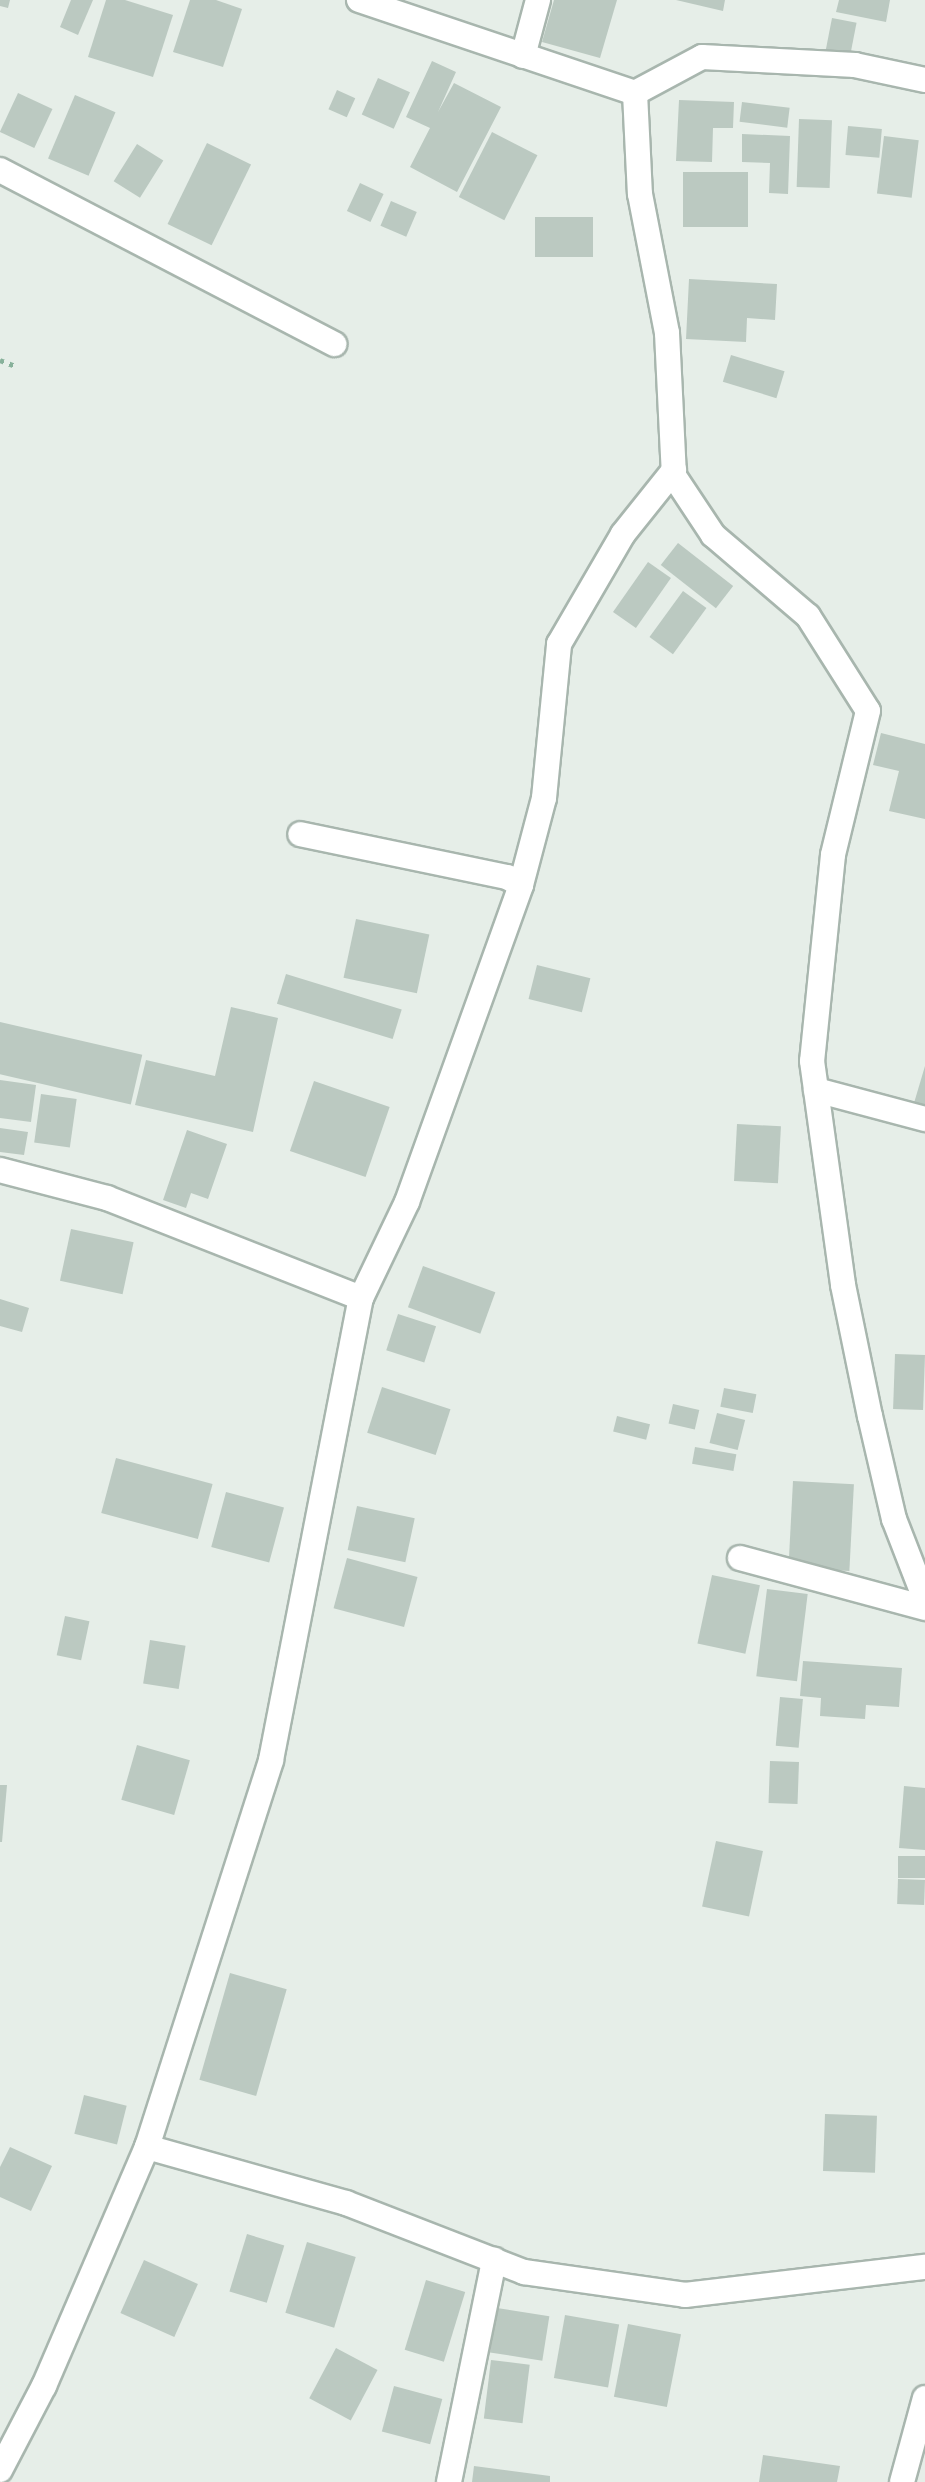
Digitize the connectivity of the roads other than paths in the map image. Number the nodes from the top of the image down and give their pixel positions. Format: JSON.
{"nodes":[{"id":1,"x":359,"y":0,"type":"edge"},
{"id":2,"x":538,"y":0,"type":"edge"},
{"id":3,"x":523,"y":56,"type":"junction"},
{"id":4,"x":925,"y":80,"type":"edge"},
{"id":5,"x":635,"y":93,"type":"junction"},
{"id":6,"x":0,"y":170,"type":"edge"},
{"id":7,"x":334,"y":344,"type":"dead end"},
{"id":8,"x":674,"y":470,"type":"junction"},
{"id":9,"x":300,"y":834,"type":"dead end"},
{"id":10,"x":521,"y":885,"type":"junction"},
{"id":11,"x":816,"y":1090,"type":"junction"},
{"id":12,"x":925,"y":1119,"type":"edge"},
{"id":13,"x":0,"y":1170,"type":"edge"},
{"id":14,"x":361,"y":1298,"type":"junction"},
{"id":15,"x":740,"y":1558,"type":"dead end"},
{"id":16,"x":925,"y":1599,"type":"edge"},
{"id":17,"x":925,"y":1608,"type":"edge"},
{"id":18,"x":147,"y":2147,"type":"junction"},
{"id":19,"x":494,"y":2260,"type":"junction"},
{"id":20,"x":925,"y":2267,"type":"edge"},
{"id":21,"x":925,"y":2398,"type":"edge"},
{"id":22,"x":0,"y":2470,"type":"edge"},
{"id":23,"x":449,"y":2482,"type":"edge"},
{"id":24,"x":902,"y":2482,"type":"edge"}],
"edges":[{"from":1,"to":3,"type":"street"},
{"from":2,"to":3,"type":"street"},
{"from":3,"to":5,"type":"street"},
{"from":4,"to":5,"type":"street"},
{"from":5,"to":8,"type":"street"},
{"from":6,"to":7,"type":"street"},
{"from":8,"to":10,"type":"street"},
{"from":8,"to":11,"type":"street"},
{"from":9,"to":10,"type":"street"},
{"from":10,"to":14,"type":"street"},
{"from":11,"to":12,"type":"street"},
{"from":11,"to":16,"type":"street"},
{"from":13,"to":14,"type":"street"},
{"from":14,"to":18,"type":"street"},
{"from":15,"to":17,"type":"street"},
{"from":18,"to":19,"type":"street"},
{"from":18,"to":22,"type":"street"},
{"from":19,"to":20,"type":"street"},
{"from":19,"to":23,"type":"street"},
{"from":21,"to":24,"type":"street"}]}
